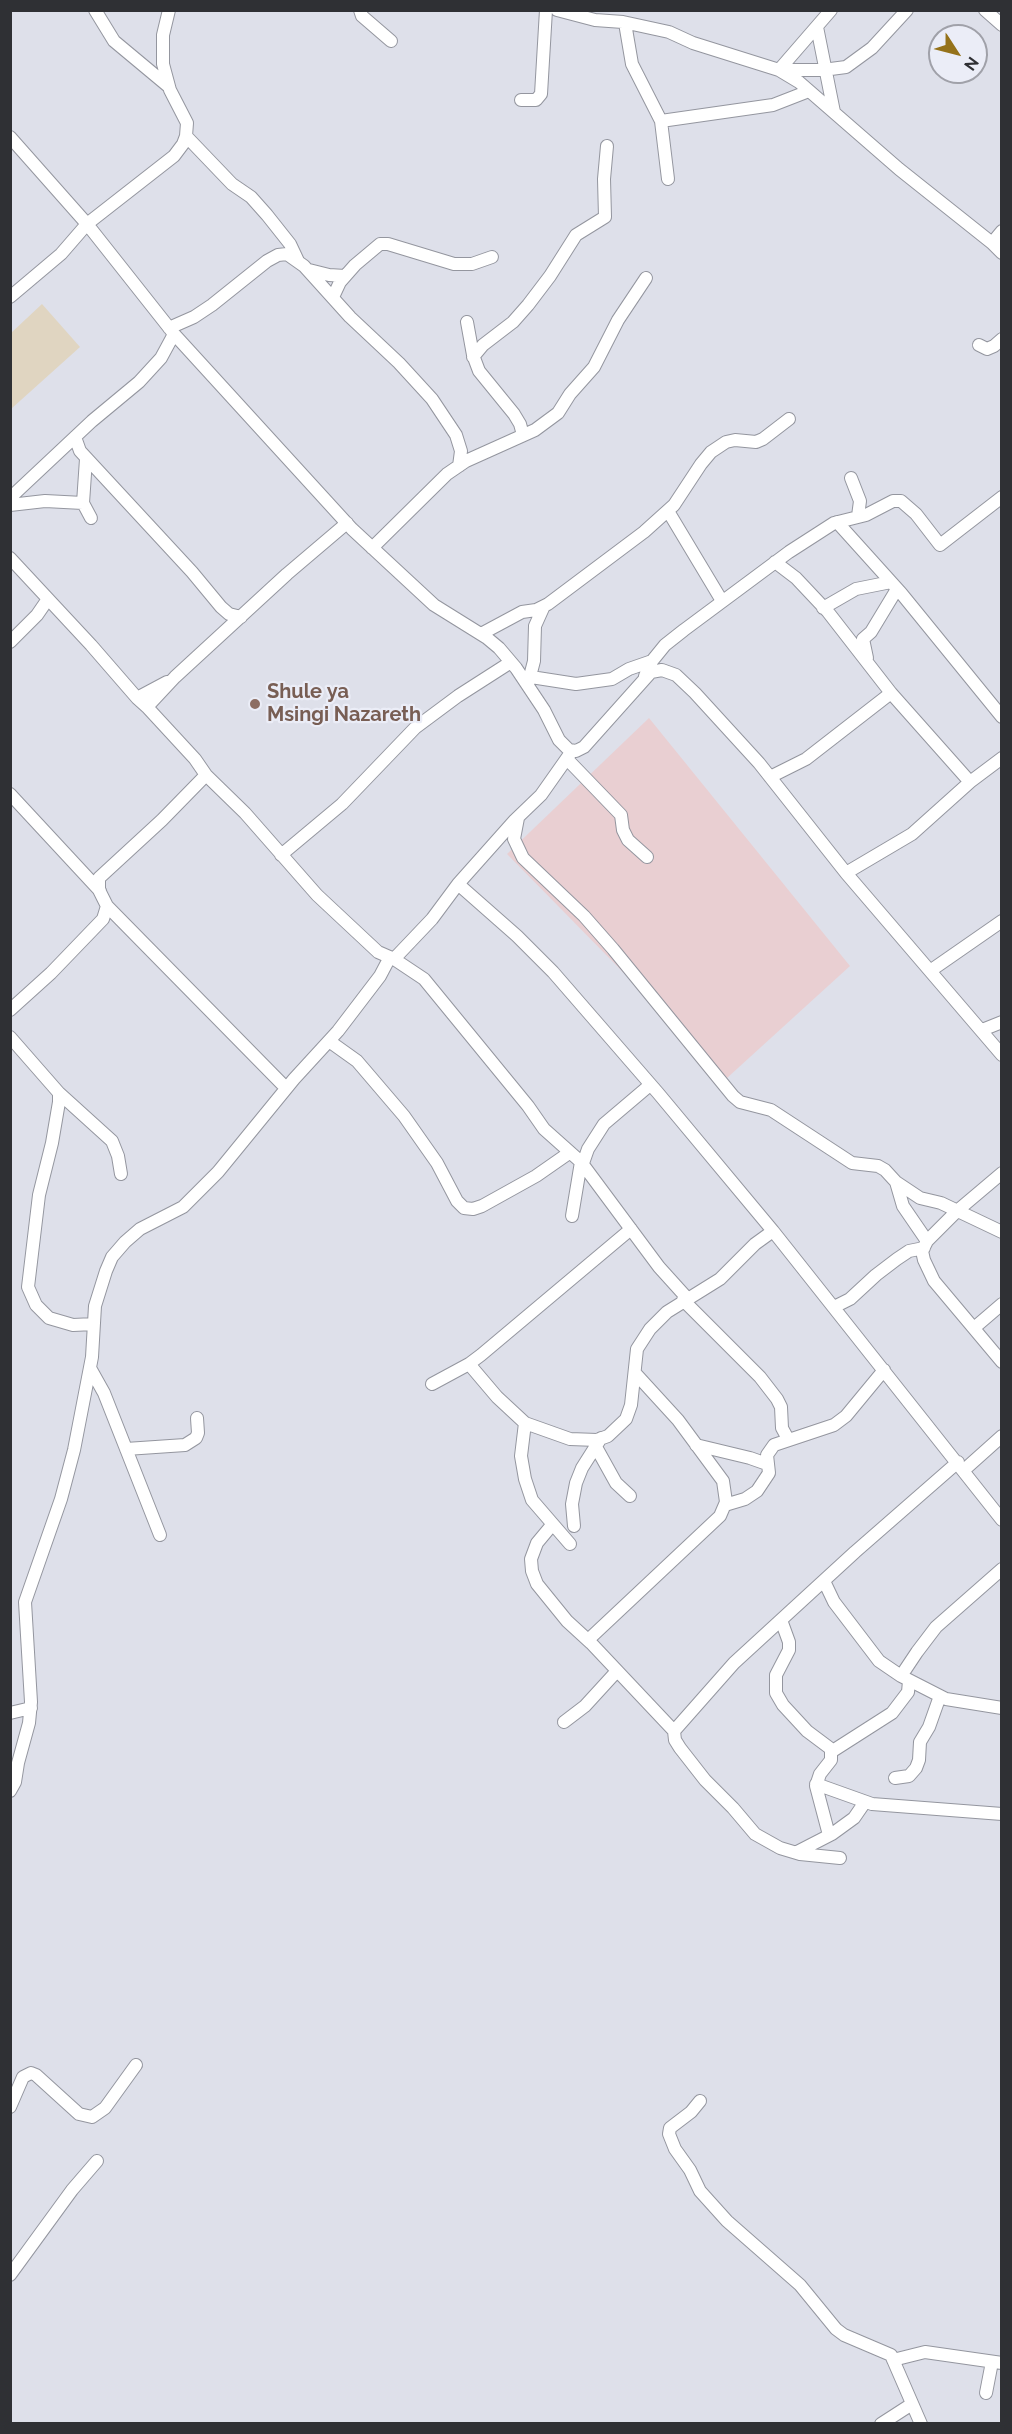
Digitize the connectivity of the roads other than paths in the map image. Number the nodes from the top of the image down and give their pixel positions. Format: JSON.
{"nodes":[{"id":1,"x":95,"y":10,"type":"edge"},
{"id":2,"x":169,"y":10,"type":"edge"},
{"id":3,"x":360,"y":10,"type":"edge"},
{"id":4,"x":546,"y":10,"type":"edge"},
{"id":5,"x":557,"y":10,"type":"edge"},
{"id":6,"x":831,"y":10,"type":"edge"},
{"id":7,"x":907,"y":10,"type":"edge"},
{"id":8,"x":985,"y":10,"type":"edge"},
{"id":9,"x":624,"y":19,"type":"edge"},
{"id":10,"x":1002,"y":25,"type":"edge"},
{"id":11,"x":817,"y":27,"type":"junction"},
{"id":12,"x":391,"y":41,"type":"dead end"},
{"id":13,"x":779,"y":70,"type":"junction"},
{"id":14,"x":826,"y":70,"type":"junction"},
{"id":15,"x":169,"y":86,"type":"junction"},
{"id":16,"x":809,"y":91,"type":"junction"},
{"id":17,"x":521,"y":100,"type":"dead end"},
{"id":18,"x":834,"y":112,"type":"junction"},
{"id":19,"x":661,"y":121,"type":"junction"},
{"id":20,"x":186,"y":136,"type":"junction"},
{"id":21,"x":10,"y":137,"type":"edge"},
{"id":22,"x":608,"y":146,"type":"dead end"},
{"id":23,"x":668,"y":179,"type":"dead end"},
{"id":24,"x":87,"y":224,"type":"junction"},
{"id":25,"x":1002,"y":231,"type":"edge"},
{"id":26,"x":992,"y":243,"type":"junction"},
{"id":27,"x":1002,"y":253,"type":"edge"},
{"id":28,"x":492,"y":257,"type":"dead end"},
{"id":29,"x":298,"y":261,"type":"junction"},
{"id":30,"x":308,"y":270,"type":"junction"},
{"id":31,"x":345,"y":276,"type":"junction"},
{"id":32,"x":646,"y":278,"type":"dead end"},
{"id":33,"x":10,"y":297,"type":"edge"},
{"id":34,"x":333,"y":297,"type":"junction"},
{"id":35,"x":466,"y":322,"type":"dead end"},
{"id":36,"x":171,"y":331,"type":"junction"},
{"id":37,"x":1002,"y":339,"type":"edge"},
{"id":38,"x":979,"y":345,"type":"dead end"},
{"id":39,"x":473,"y":357,"type":"junction"},
{"id":40,"x":789,"y":419,"type":"dead end"},
{"id":41,"x":523,"y":435,"type":"junction"},
{"id":42,"x":75,"y":437,"type":"junction"},
{"id":43,"x":86,"y":459,"type":"junction"},
{"id":44,"x":459,"y":466,"type":"junction"},
{"id":45,"x":851,"y":478,"type":"dead end"},
{"id":46,"x":1002,"y":497,"type":"edge"},
{"id":47,"x":10,"y":498,"type":"edge"},
{"id":48,"x":82,"y":503,"type":"junction"},
{"id":49,"x":10,"y":505,"type":"edge"},
{"id":50,"x":668,"y":511,"type":"junction"},
{"id":51,"x":858,"y":516,"type":"junction"},
{"id":52,"x":91,"y":518,"type":"dead end"},
{"id":53,"x":837,"y":522,"type":"junction"},
{"id":54,"x":347,"y":523,"type":"junction"},
{"id":55,"x":372,"y":548,"type":"junction"},
{"id":56,"x":10,"y":558,"type":"edge"},
{"id":57,"x":775,"y":562,"type":"junction"},
{"id":58,"x":894,"y":585,"type":"junction"},
{"id":59,"x":48,"y":599,"type":"junction"},
{"id":60,"x":722,"y":601,"type":"junction"},
{"id":61,"x":544,"y":606,"type":"junction"},
{"id":62,"x":823,"y":608,"type":"junction"},
{"id":63,"x":224,"y":610,"type":"junction"},
{"id":64,"x":241,"y":618,"type":"junction"},
{"id":65,"x":229,"y":629,"type":"junction"},
{"id":66,"x":481,"y":634,"type":"junction"},
{"id":67,"x":10,"y":642,"type":"edge"},
{"id":68,"x":652,"y":661,"type":"junction"},
{"id":69,"x":511,"y":662,"type":"junction"},
{"id":70,"x":868,"y":663,"type":"junction"},
{"id":71,"x":175,"y":677,"type":"junction"},
{"id":72,"x":644,"y":678,"type":"junction"},
{"id":73,"x":529,"y":681,"type":"junction"},
{"id":74,"x":891,"y":693,"type":"junction"},
{"id":75,"x":136,"y":698,"type":"junction"},
{"id":76,"x":147,"y":707,"type":"junction"},
{"id":77,"x":1002,"y":717,"type":"edge"},
{"id":78,"x":570,"y":755,"type":"junction"},
{"id":79,"x":1002,"y":758,"type":"edge"},
{"id":80,"x":206,"y":775,"type":"junction"},
{"id":81,"x":770,"y":777,"type":"junction"},
{"id":82,"x":970,"y":782,"type":"junction"},
{"id":83,"x":12,"y":799,"type":"edge"},
{"id":84,"x":518,"y":817,"type":"junction"},
{"id":85,"x":281,"y":855,"type":"junction"},
{"id":86,"x":647,"y":857,"type":"dead end"},
{"id":87,"x":846,"y":873,"type":"junction"},
{"id":88,"x":458,"y":884,"type":"junction"},
{"id":89,"x":100,"y":892,"type":"junction"},
{"id":90,"x":107,"y":906,"type":"junction"},
{"id":91,"x":1002,"y":921,"type":"edge"},
{"id":92,"x":392,"y":958,"type":"junction"},
{"id":93,"x":930,"y":971,"type":"junction"},
{"id":94,"x":10,"y":1010,"type":"edge"},
{"id":95,"x":1002,"y":1022,"type":"edge"},
{"id":96,"x":982,"y":1030,"type":"junction"},
{"id":97,"x":10,"y":1037,"type":"edge"},
{"id":98,"x":329,"y":1041,"type":"junction"},
{"id":99,"x":1002,"y":1055,"type":"edge"},
{"id":100,"x":650,"y":1085,"type":"junction"},
{"id":101,"x":286,"y":1088,"type":"junction"},
{"id":102,"x":59,"y":1093,"type":"junction"},
{"id":103,"x":569,"y":1153,"type":"junction"},
{"id":104,"x":581,"y":1164,"type":"junction"},
{"id":105,"x":1002,"y":1173,"type":"edge"},
{"id":106,"x":121,"y":1174,"type":"dead end"},
{"id":107,"x":896,"y":1182,"type":"junction"},
{"id":108,"x":957,"y":1210,"type":"junction"},
{"id":109,"x":572,"y":1216,"type":"dead end"},
{"id":110,"x":631,"y":1229,"type":"junction"},
{"id":111,"x":773,"y":1231,"type":"junction"},
{"id":112,"x":1002,"y":1232,"type":"edge"},
{"id":113,"x":925,"y":1244,"type":"junction"},
{"id":114,"x":685,"y":1299,"type":"junction"},
{"id":115,"x":1002,"y":1304,"type":"edge"},
{"id":116,"x":834,"y":1307,"type":"junction"},
{"id":117,"x":94,"y":1324,"type":"junction"},
{"id":118,"x":974,"y":1328,"type":"junction"},
{"id":119,"x":1002,"y":1362,"type":"edge"},
{"id":120,"x":469,"y":1364,"type":"junction"},
{"id":121,"x":90,"y":1368,"type":"junction"},
{"id":122,"x":884,"y":1370,"type":"junction"},
{"id":123,"x":635,"y":1373,"type":"junction"},
{"id":124,"x":432,"y":1384,"type":"dead end"},
{"id":125,"x":197,"y":1418,"type":"dead end"},
{"id":126,"x":525,"y":1423,"type":"junction"},
{"id":127,"x":1002,"y":1436,"type":"edge"},
{"id":128,"x":788,"y":1439,"type":"junction"},
{"id":129,"x":599,"y":1443,"type":"junction"},
{"id":130,"x":696,"y":1444,"type":"junction"},
{"id":131,"x":126,"y":1449,"type":"junction"},
{"id":132,"x":767,"y":1464,"type":"junction"},
{"id":133,"x":961,"y":1466,"type":"junction"},
{"id":134,"x":630,"y":1496,"type":"dead end"},
{"id":135,"x":724,"y":1505,"type":"junction"},
{"id":136,"x":1002,"y":1520,"type":"edge"},
{"id":137,"x":552,"y":1525,"type":"junction"},
{"id":138,"x":574,"y":1526,"type":"dead end"},
{"id":139,"x":160,"y":1535,"type":"dead end"},
{"id":140,"x":570,"y":1544,"type":"dead end"},
{"id":141,"x":1002,"y":1569,"type":"edge"},
{"id":142,"x":824,"y":1581,"type":"junction"},
{"id":143,"x":781,"y":1620,"type":"junction"},
{"id":144,"x":588,"y":1640,"type":"junction"},
{"id":145,"x":617,"y":1671,"type":"junction"},
{"id":146,"x":905,"y":1678,"type":"junction"},
{"id":147,"x":940,"y":1696,"type":"junction"},
{"id":148,"x":31,"y":1708,"type":"junction"},
{"id":149,"x":1002,"y":1708,"type":"edge"},
{"id":150,"x":10,"y":1713,"type":"edge"},
{"id":151,"x":564,"y":1722,"type":"dead end"},
{"id":152,"x":674,"y":1731,"type":"junction"},
{"id":153,"x":831,"y":1752,"type":"junction"},
{"id":154,"x":895,"y":1778,"type":"dead end"},
{"id":155,"x":816,"y":1784,"type":"junction"},
{"id":156,"x":10,"y":1791,"type":"edge"},
{"id":157,"x":865,"y":1802,"type":"junction"},
{"id":158,"x":1002,"y":1814,"type":"edge"},
{"id":159,"x":829,"y":1835,"type":"junction"},
{"id":160,"x":796,"y":1852,"type":"junction"},
{"id":161,"x":840,"y":1858,"type":"dead end"},
{"id":162,"x":136,"y":2065,"type":"dead end"},
{"id":163,"x":700,"y":2101,"type":"dead end"},
{"id":164,"x":10,"y":2107,"type":"edge"},
{"id":165,"x":97,"y":2161,"type":"dead end"},
{"id":166,"x":10,"y":2275,"type":"edge"},
{"id":167,"x":893,"y":2360,"type":"junction"},
{"id":168,"x":997,"y":2362,"type":"edge"},
{"id":169,"x":986,"y":2393,"type":"dead end"},
{"id":170,"x":912,"y":2404,"type":"junction"},
{"id":171,"x":881,"y":2424,"type":"edge"},
{"id":172,"x":921,"y":2424,"type":"edge"}],
"edges":[{"from":1,"to":15,"type":"street"},
{"from":2,"to":15,"type":"street"},
{"from":3,"to":12,"type":"street"},
{"from":4,"to":17,"type":"street"},
{"from":5,"to":9,"type":"street"},
{"from":6,"to":11,"type":"street"},
{"from":7,"to":14,"type":"street"},
{"from":8,"to":10,"type":"street"},
{"from":9,"to":13,"type":"street"},
{"from":9,"to":19,"type":"street"},
{"from":11,"to":13,"type":"street"},
{"from":11,"to":14,"type":"street"},
{"from":13,"to":14,"type":"street"},
{"from":13,"to":16,"type":"street"},
{"from":14,"to":18,"type":"street"},
{"from":15,"to":20,"type":"street"},
{"from":16,"to":18,"type":"street"},
{"from":16,"to":19,"type":"street"},
{"from":18,"to":26,"type":"street"},
{"from":19,"to":23,"type":"street"},
{"from":20,"to":24,"type":"street"},
{"from":20,"to":29,"type":"street"},
{"from":21,"to":24,"type":"street"},
{"from":22,"to":39,"type":"street"},
{"from":24,"to":33,"type":"street"},
{"from":24,"to":36,"type":"street"},
{"from":25,"to":26,"type":"street"},
{"from":26,"to":27,"type":"street"},
{"from":28,"to":31,"type":"street"},
{"from":29,"to":30,"type":"street"},
{"from":29,"to":36,"type":"street"},
{"from":30,"to":31,"type":"street"},
{"from":30,"to":34,"type":"street"},
{"from":31,"to":34,"type":"street"},
{"from":32,"to":41,"type":"street"},
{"from":34,"to":44,"type":"street"},
{"from":35,"to":39,"type":"street"},
{"from":36,"to":42,"type":"street"},
{"from":36,"to":54,"type":"street"},
{"from":37,"to":38,"type":"street"},
{"from":39,"to":41,"type":"street"},
{"from":40,"to":50,"type":"street"},
{"from":41,"to":44,"type":"street"},
{"from":42,"to":43,"type":"street"},
{"from":42,"to":47,"type":"street"},
{"from":43,"to":48,"type":"street"},
{"from":43,"to":63,"type":"street"},
{"from":44,"to":55,"type":"street"},
{"from":45,"to":51,"type":"street"},
{"from":46,"to":51,"type":"street"},
{"from":48,"to":49,"type":"street"},
{"from":48,"to":52,"type":"street"},
{"from":50,"to":60,"type":"street"},
{"from":50,"to":61,"type":"street"},
{"from":51,"to":53,"type":"street"},
{"from":53,"to":57,"type":"street"},
{"from":53,"to":58,"type":"street"},
{"from":54,"to":55,"type":"street"},
{"from":54,"to":64,"type":"street"},
{"from":55,"to":66,"type":"street"},
{"from":56,"to":59,"type":"street"},
{"from":57,"to":60,"type":"street"},
{"from":57,"to":62,"type":"street"},
{"from":58,"to":62,"type":"street"},
{"from":58,"to":70,"type":"street"},
{"from":58,"to":77,"type":"street"},
{"from":59,"to":67,"type":"street"},
{"from":59,"to":75,"type":"street"},
{"from":60,"to":68,"type":"street"},
{"from":61,"to":66,"type":"street"},
{"from":61,"to":73,"type":"street"},
{"from":62,"to":70,"type":"street"},
{"from":63,"to":64,"type":"street"},
{"from":63,"to":65,"type":"street"},
{"from":64,"to":65,"type":"street"},
{"from":65,"to":71,"type":"street"},
{"from":66,"to":69,"type":"street"},
{"from":68,"to":72,"type":"street"},
{"from":68,"to":73,"type":"street"},
{"from":69,"to":73,"type":"street"},
{"from":69,"to":85,"type":"street"},
{"from":70,"to":74,"type":"street"},
{"from":71,"to":75,"type":"street"},
{"from":71,"to":76,"type":"street"},
{"from":72,"to":78,"type":"street"},
{"from":72,"to":81,"type":"street"},
{"from":73,"to":78,"type":"street"},
{"from":74,"to":81,"type":"street"},
{"from":74,"to":82,"type":"street"},
{"from":75,"to":76,"type":"street"},
{"from":76,"to":80,"type":"street"},
{"from":78,"to":84,"type":"street"},
{"from":78,"to":86,"type":"street"},
{"from":79,"to":82,"type":"street"},
{"from":80,"to":85,"type":"street"},
{"from":80,"to":89,"type":"street"},
{"from":81,"to":87,"type":"street"},
{"from":82,"to":87,"type":"street"},
{"from":83,"to":89,"type":"street"},
{"from":84,"to":88,"type":"street"},
{"from":84,"to":107,"type":"street"},
{"from":85,"to":92,"type":"street"},
{"from":87,"to":93,"type":"street"},
{"from":88,"to":92,"type":"street"},
{"from":88,"to":100,"type":"street"},
{"from":89,"to":90,"type":"street"},
{"from":90,"to":94,"type":"street"},
{"from":90,"to":101,"type":"street"},
{"from":91,"to":93,"type":"street"},
{"from":92,"to":98,"type":"street"},
{"from":92,"to":103,"type":"street"},
{"from":93,"to":96,"type":"street"},
{"from":95,"to":96,"type":"street"},
{"from":96,"to":99,"type":"street"},
{"from":97,"to":102,"type":"street"},
{"from":98,"to":101,"type":"street"},
{"from":98,"to":103,"type":"street"},
{"from":100,"to":104,"type":"street"},
{"from":100,"to":111,"type":"street"},
{"from":101,"to":117,"type":"street"},
{"from":102,"to":106,"type":"street"},
{"from":102,"to":117,"type":"street"},
{"from":103,"to":104,"type":"street"},
{"from":104,"to":109,"type":"street"},
{"from":104,"to":110,"type":"street"},
{"from":105,"to":108,"type":"street"},
{"from":107,"to":108,"type":"street"},
{"from":107,"to":113,"type":"street"},
{"from":108,"to":112,"type":"street"},
{"from":108,"to":113,"type":"street"},
{"from":110,"to":114,"type":"street"},
{"from":110,"to":120,"type":"street"},
{"from":111,"to":114,"type":"street"},
{"from":111,"to":116,"type":"street"},
{"from":113,"to":116,"type":"street"},
{"from":113,"to":118,"type":"street"},
{"from":114,"to":123,"type":"street"},
{"from":114,"to":128,"type":"street"},
{"from":115,"to":118,"type":"street"},
{"from":116,"to":122,"type":"street"},
{"from":117,"to":121,"type":"street"},
{"from":118,"to":119,"type":"street"},
{"from":120,"to":124,"type":"street"},
{"from":120,"to":126,"type":"street"},
{"from":121,"to":131,"type":"street"},
{"from":121,"to":148,"type":"street"},
{"from":122,"to":128,"type":"street"},
{"from":122,"to":133,"type":"street"},
{"from":123,"to":129,"type":"street"},
{"from":123,"to":130,"type":"street"},
{"from":125,"to":131,"type":"street"},
{"from":126,"to":129,"type":"street"},
{"from":126,"to":137,"type":"street"},
{"from":127,"to":133,"type":"street"},
{"from":128,"to":132,"type":"street"},
{"from":129,"to":134,"type":"street"},
{"from":129,"to":138,"type":"street"},
{"from":130,"to":132,"type":"street"},
{"from":130,"to":135,"type":"street"},
{"from":131,"to":139,"type":"street"},
{"from":132,"to":135,"type":"street"},
{"from":133,"to":136,"type":"street"},
{"from":133,"to":142,"type":"street"},
{"from":135,"to":144,"type":"street"},
{"from":137,"to":140,"type":"street"},
{"from":137,"to":144,"type":"street"},
{"from":141,"to":146,"type":"street"},
{"from":142,"to":143,"type":"street"},
{"from":142,"to":146,"type":"street"},
{"from":143,"to":152,"type":"street"},
{"from":143,"to":153,"type":"street"},
{"from":144,"to":145,"type":"street"},
{"from":145,"to":151,"type":"street"},
{"from":145,"to":152,"type":"street"},
{"from":146,"to":147,"type":"street"},
{"from":146,"to":153,"type":"street"},
{"from":147,"to":149,"type":"street"},
{"from":147,"to":154,"type":"street"},
{"from":148,"to":150,"type":"street"},
{"from":148,"to":156,"type":"street"},
{"from":152,"to":160,"type":"street"},
{"from":153,"to":155,"type":"street"},
{"from":155,"to":157,"type":"street"},
{"from":155,"to":159,"type":"street"},
{"from":157,"to":158,"type":"street"},
{"from":157,"to":159,"type":"street"},
{"from":159,"to":160,"type":"street"},
{"from":160,"to":161,"type":"street"},
{"from":162,"to":164,"type":"street"},
{"from":163,"to":167,"type":"street"},
{"from":165,"to":166,"type":"street"},
{"from":167,"to":168,"type":"street"},
{"from":167,"to":170,"type":"street"},
{"from":168,"to":169,"type":"street"},
{"from":170,"to":171,"type":"street"},
{"from":170,"to":172,"type":"street"}]}
